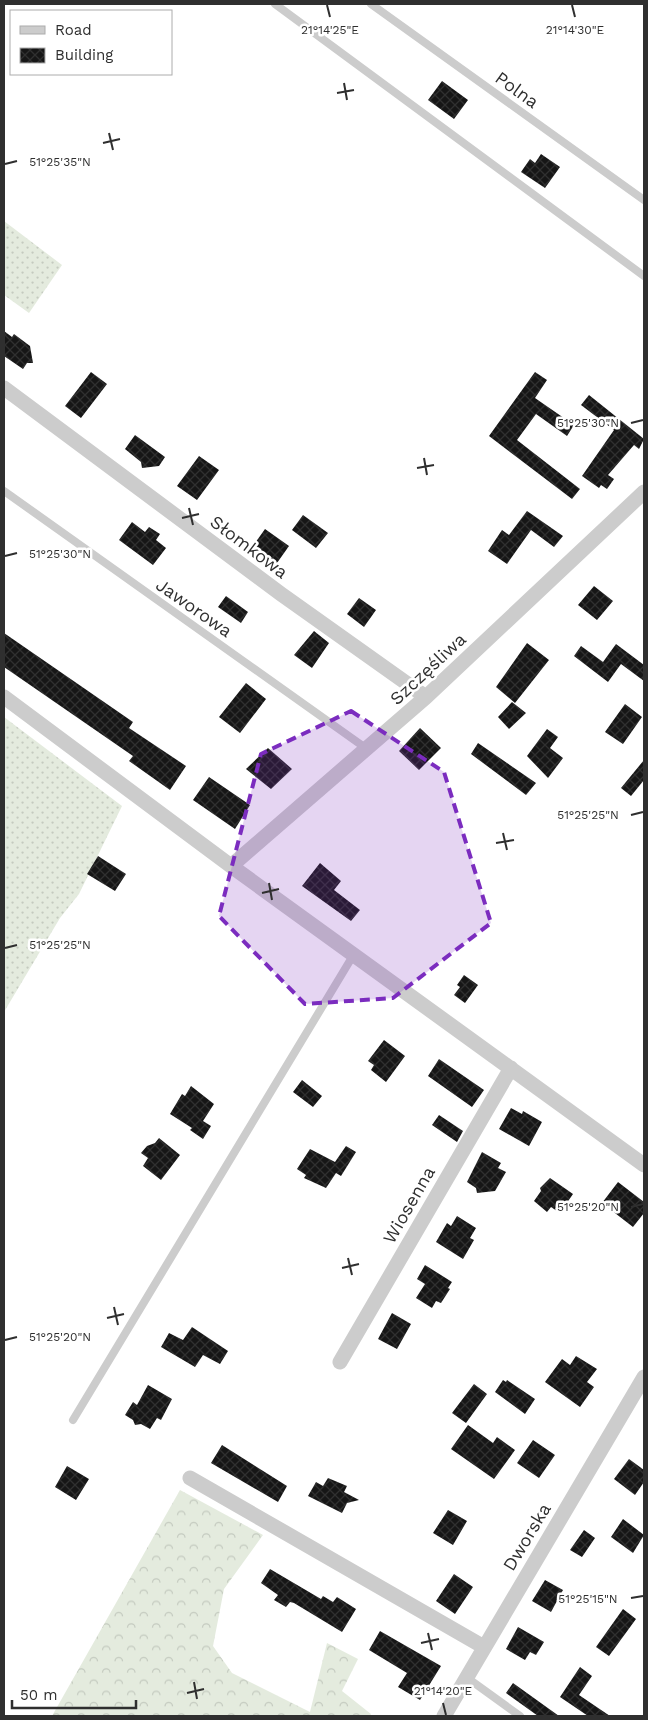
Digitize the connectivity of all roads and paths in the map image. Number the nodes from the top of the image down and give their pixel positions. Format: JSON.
{"nodes":[{"id":1,"x":275,"y":4,"type":"edge"},
{"id":2,"x":371,"y":4,"type":"edge"},
{"id":3,"x":644,"y":200,"type":"edge"},
{"id":4,"x":644,"y":276,"type":"edge"},
{"id":5,"x":4,"y":388,"type":"edge"},
{"id":6,"x":4,"y":491,"type":"edge"},
{"id":7,"x":644,"y":492,"type":"edge"},
{"id":8,"x":4,"y":697,"type":"edge"},
{"id":9,"x":426,"y":697,"type":"junction"},
{"id":10,"x":367,"y":749,"type":"junction"},
{"id":11,"x":231,"y":866,"type":"junction"},
{"id":12,"x":354,"y":954,"type":"junction"},
{"id":13,"x":511,"y":1068,"type":"junction"},
{"id":14,"x":644,"y":1165,"type":"edge"},
{"id":15,"x":340,"y":1362,"type":"dead end"},
{"id":16,"x":644,"y":1377,"type":"edge"},
{"id":17,"x":73,"y":1420,"type":"dead end"},
{"id":18,"x":190,"y":1478,"type":"dead end"},
{"id":19,"x":484,"y":1647,"type":"junction"},
{"id":20,"x":466,"y":1678,"type":"junction"},
{"id":21,"x":444,"y":1716,"type":"edge"},
{"id":22,"x":520,"y":1716,"type":"edge"}],
"edges":[{"from":1,"to":4,"type":"lane"},
{"from":2,"to":3,"type":"lane","name":"Polna"},
{"from":5,"to":9,"type":"street","name":"Słomkowa"},
{"from":6,"to":10,"type":"lane","name":"Jaworowa"},
{"from":7,"to":9,"type":"street","name":"Szczęśliwa"},
{"from":8,"to":11,"type":"street"},
{"from":9,"to":10,"type":"street","name":"Szczęśliwa"},
{"from":10,"to":11,"type":"street","name":"Szczęśliwa"},
{"from":11,"to":12,"type":"street"},
{"from":12,"to":13,"type":"street"},
{"from":12,"to":17,"type":"lane"},
{"from":13,"to":14,"type":"street"},
{"from":13,"to":15,"type":"street","name":"Wiosenna"},
{"from":16,"to":19,"type":"street","name":"Dworska"},
{"from":18,"to":19,"type":"street"},
{"from":19,"to":20,"type":"street","name":"Dworska"},
{"from":20,"to":21,"type":"street","name":"Dworska"},
{"from":20,"to":22,"type":"lane"}]}
